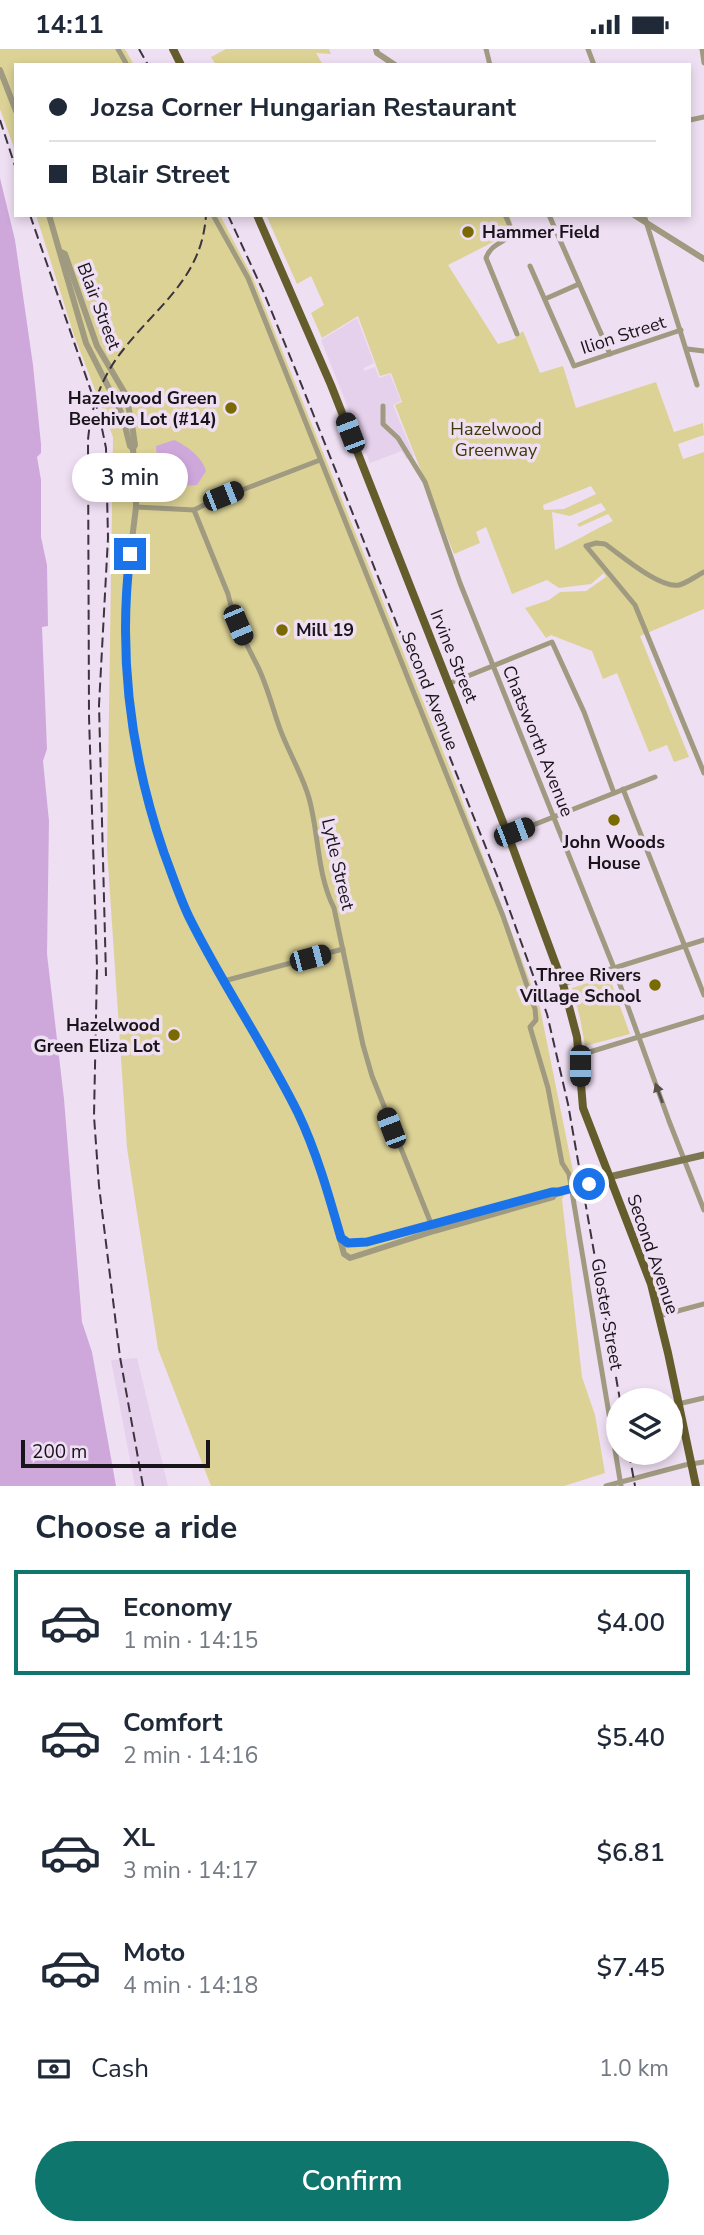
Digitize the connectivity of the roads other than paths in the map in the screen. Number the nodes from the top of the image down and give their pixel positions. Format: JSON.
{"nodes":[{"id":1,"x":376,"y":49,"type":"edge"},
{"id":2,"x":702,"y":49,"type":"edge"},
{"id":3,"x":392,"y":63,"type":"edge"},
{"id":4,"x":704,"y":63,"type":"edge"},
{"id":5,"x":0,"y":70,"type":"edge"},
{"id":6,"x":14,"y":106,"type":"edge"},
{"id":7,"x":50,"y":217,"type":"edge"},
{"id":8,"x":214,"y":217,"type":"edge"},
{"id":9,"x":258,"y":217,"type":"edge"},
{"id":10,"x":506,"y":217,"type":"edge"},
{"id":11,"x":549,"y":217,"type":"edge"},
{"id":12,"x":637,"y":217,"type":"edge"},
{"id":13,"x":645,"y":217,"type":"edge"},
{"id":14,"x":647,"y":224,"type":"junction"},
{"id":15,"x":61,"y":252,"type":"junction"},
{"id":16,"x":692,"y":252,"type":"junction"},
{"id":17,"x":704,"y":253,"type":"edge"},
{"id":18,"x":704,"y":260,"type":"edge"},
{"id":19,"x":530,"y":266,"type":"dead end"},
{"id":20,"x":579,"y":284,"type":"junction"},
{"id":21,"x":545,"y":299,"type":"junction"},
{"id":22,"x":681,"y":330,"type":"junction"},
{"id":23,"x":517,"y":334,"type":"dead end"},
{"id":24,"x":687,"y":349,"type":"junction"},
{"id":25,"x":704,"y":351,"type":"edge"},
{"id":26,"x":610,"y":354,"type":"junction"},
{"id":27,"x":697,"y":385,"type":"dead end"},
{"id":28,"x":383,"y":406,"type":"dead end"},
{"id":29,"x":133,"y":449,"type":"junction"},
{"id":30,"x":320,"y":460,"type":"junction"},
{"id":31,"x":136,"y":507,"type":"junction"},
{"id":32,"x":194,"y":510,"type":"junction"},
{"id":33,"x":704,"y":572,"type":"edge"},
{"id":34,"x":492,"y":665,"type":"junction"},
{"id":35,"x":448,"y":684,"type":"junction"},
{"id":36,"x":704,"y":772,"type":"edge"},
{"id":37,"x":655,"y":777,"type":"dead end"},
{"id":38,"x":623,"y":789,"type":"junction"},
{"id":39,"x":614,"y":793,"type":"junction"},
{"id":40,"x":554,"y":817,"type":"junction"},
{"id":41,"x":508,"y":835,"type":"junction"},
{"id":42,"x":704,"y":940,"type":"edge"},
{"id":43,"x":685,"y":944,"type":"junction"},
{"id":44,"x":343,"y":949,"type":"junction"},
{"id":45,"x":614,"y":968,"type":"junction"},
{"id":46,"x":224,"y":981,"type":"junction"},
{"id":47,"x":563,"y":984,"type":"junction"},
{"id":48,"x":704,"y":995,"type":"edge"},
{"id":49,"x":704,"y":1017,"type":"edge"},
{"id":50,"x":639,"y":1037,"type":"junction"},
{"id":51,"x":580,"y":1055,"type":"junction"},
{"id":52,"x":586,"y":1118,"type":"joint"},
{"id":53,"x":704,"y":1155,"type":"edge"},
{"id":54,"x":684,"y":1159,"type":"junction"},
{"id":55,"x":609,"y":1177,"type":"junction"},
{"id":56,"x":571,"y":1189,"type":"junction"},
{"id":57,"x":704,"y":1210,"type":"edge"},
{"id":58,"x":433,"y":1228,"type":"junction"},
{"id":59,"x":341,"y":1238,"type":"junction"},
{"id":60,"x":704,"y":1304,"type":"edge"},
{"id":61,"x":659,"y":1316,"type":"junction"},
{"id":62,"x":675,"y":1388,"type":"edge"},
{"id":63,"x":704,"y":1398,"type":"edge"},
{"id":64,"x":683,"y":1403,"type":"edge"},
{"id":65,"x":683,"y":1427,"type":"edge"},
{"id":66,"x":704,"y":1462,"type":"edge"},
{"id":67,"x":691,"y":1464,"type":"junction"},
{"id":68,"x":620,"y":1484,"type":"edge"},
{"id":69,"x":607,"y":1486,"type":"edge"},
{"id":70,"x":696,"y":1486,"type":"edge"}],
"edges":[{"from":1,"to":3,"type":"street"},
{"from":2,"to":4,"type":"street"},
{"from":5,"to":6,"type":"street"},
{"from":7,"to":15,"type":"street","name":"Blair Street"},
{"from":8,"to":30,"type":"street","name":"Second Avenue"},
{"from":9,"to":35,"type":"main road","name":"Irvine Street"},
{"from":10,"to":23,"type":"street"},
{"from":11,"to":20,"type":"street"},
{"from":12,"to":14,"type":"street"},
{"from":13,"to":14,"type":"street"},
{"from":14,"to":16,"type":"street"},
{"from":14,"to":22,"type":"street"},
{"from":15,"to":29,"type":"street","name":"Blair Street"},
{"from":15,"to":29,"type":"street","name":"Blair Street"},
{"from":16,"to":17,"type":"street"},
{"from":16,"to":18,"type":"street"},
{"from":19,"to":21,"type":"street"},
{"from":20,"to":21,"type":"street"},
{"from":20,"to":26,"type":"street"},
{"from":21,"to":26,"type":"street","name":"Ilion Street"},
{"from":22,"to":24,"type":"street"},
{"from":22,"to":26,"type":"street","name":"Ilion Street"},
{"from":24,"to":25,"type":"street"},
{"from":24,"to":27,"type":"street"},
{"from":28,"to":34,"type":"street","name":"Chatsworth Avenue"},
{"from":29,"to":31,"type":"street","name":"Blair Street"},
{"from":30,"to":32,"type":"street"},
{"from":30,"to":56,"type":"street","name":"Second Avenue"},
{"from":31,"to":32,"type":"street"},
{"from":31,"to":46,"type":"street","name":"Blair Street"},
{"from":32,"to":44,"type":"street","name":"Lytle Street"},
{"from":33,"to":36,"type":"street"},
{"from":34,"to":35,"type":"street"},
{"from":34,"to":39,"type":"street"},
{"from":34,"to":40,"type":"street","name":"Chatsworth Avenue"},
{"from":35,"to":41,"type":"main road","name":"Irvine Street"},
{"from":37,"to":38,"type":"street"},
{"from":38,"to":39,"type":"street"},
{"from":38,"to":43,"type":"street"},
{"from":39,"to":40,"type":"street"},
{"from":40,"to":41,"type":"street"},
{"from":40,"to":45,"type":"street","name":"Chatsworth Avenue"},
{"from":41,"to":47,"type":"main road","name":"Irvine Street"},
{"from":42,"to":43,"type":"street"},
{"from":43,"to":45,"type":"street"},
{"from":43,"to":48,"type":"street"},
{"from":44,"to":46,"type":"street"},
{"from":44,"to":58,"type":"street","name":"Lytle Street"},
{"from":45,"to":47,"type":"street"},
{"from":45,"to":50,"type":"street","name":"Chatsworth Avenue"},
{"from":46,"to":59,"type":"street","name":"Blair Street"},
{"from":47,"to":51,"type":"main road","name":"Irvine Street"},
{"from":49,"to":50,"type":"street"},
{"from":50,"to":51,"type":"street"},
{"from":54,"to":50,"type":"street","name":"Chatsworth Avenue","one_way":true},
{"from":51,"to":52,"type":"main road","name":"Irvine Street"},
{"from":52,"to":55,"type":"main road","name":"Second Avenue"},
{"from":53,"to":54,"type":"main road"},
{"from":54,"to":55,"type":"main road"},
{"from":54,"to":57,"type":"street","name":"Chatsworth Avenue"},
{"from":55,"to":56,"type":"street"},
{"from":55,"to":61,"type":"main road","name":"Second Avenue"},
{"from":56,"to":58,"type":"street"},
{"from":56,"to":68,"type":"street","name":"Gloster Street"},
{"from":58,"to":59,"type":"street"},
{"from":58,"to":59,"type":"street","name":"Blair Street"},
{"from":60,"to":61,"type":"street"},
{"from":61,"to":62,"type":"main road","name":"Second Avenue"},
{"from":63,"to":64,"type":"street"},
{"from":65,"to":67,"type":"main road","name":"Second Avenue"},
{"from":66,"to":67,"type":"street"},
{"from":67,"to":68,"type":"street"},
{"from":67,"to":70,"type":"main road","name":"Second Avenue"},
{"from":68,"to":69,"type":"street"}]}
